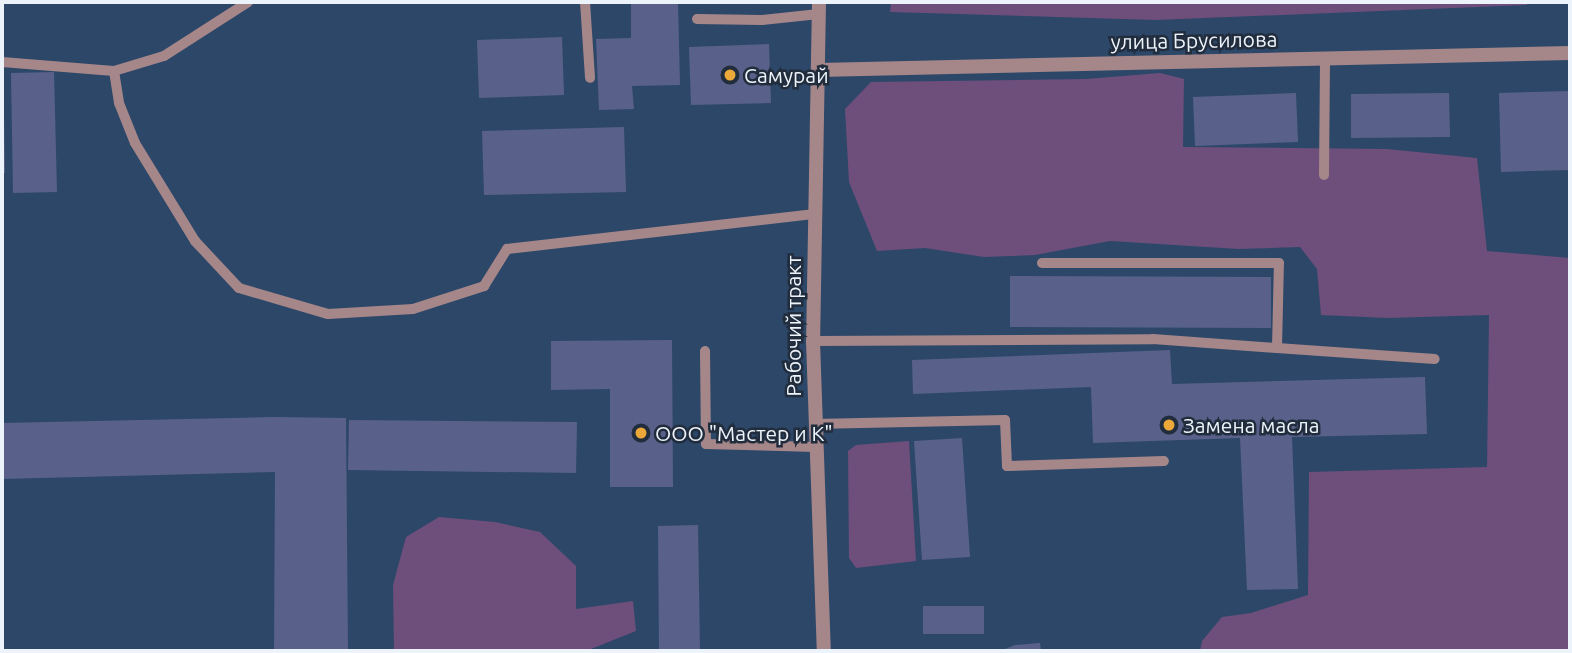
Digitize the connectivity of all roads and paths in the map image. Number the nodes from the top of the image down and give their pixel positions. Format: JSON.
{"nodes":[{"id":1,"x":248,"y":2,"type":"edge"},
{"id":2,"x":585,"y":2,"type":"edge"},
{"id":3,"x":819,"y":8,"type":"edge"},
{"id":4,"x":697,"y":19,"type":"dead end"},
{"id":5,"x":1570,"y":53,"type":"edge"},
{"id":6,"x":1325,"y":58,"type":"junction"},
{"id":7,"x":2,"y":62,"type":"edge"},
{"id":8,"x":819,"y":70,"type":"junction"},
{"id":9,"x":114,"y":71,"type":"junction"},
{"id":10,"x":590,"y":78,"type":"dead end"},
{"id":11,"x":1324,"y":175,"type":"dead end"},
{"id":12,"x":815,"y":214,"type":"junction"},
{"id":13,"x":1042,"y":263,"type":"dead end"},
{"id":14,"x":813,"y":341,"type":"junction"},
{"id":15,"x":1276,"y":348,"type":"junction"},
{"id":16,"x":705,"y":351,"type":"dead end"},
{"id":17,"x":1435,"y":359,"type":"dead end"},
{"id":18,"x":814,"y":424,"type":"junction"},
{"id":19,"x":816,"y":447,"type":"junction"},
{"id":20,"x":1164,"y":461,"type":"dead end"},
{"id":21,"x":824,"y":651,"type":"edge"}],
"edges":[{"from":1,"to":9,"type":"lane"},
{"from":2,"to":10,"type":"lane"},
{"from":3,"to":4,"type":"lane"},
{"from":3,"to":8,"type":"street","name":"Рабочий тракт"},
{"from":5,"to":6,"type":"street","name":"улица Брусилова"},
{"from":6,"to":8,"type":"street","name":"улица Брусилова"},
{"from":6,"to":11,"type":"lane"},
{"from":7,"to":9,"type":"lane"},
{"from":8,"to":12,"type":"street","name":"Рабочий тракт"},
{"from":9,"to":12,"type":"lane"},
{"from":12,"to":14,"type":"street","name":"Рабочий тракт"},
{"from":13,"to":15,"type":"lane"},
{"from":14,"to":15,"type":"lane"},
{"from":14,"to":18,"type":"street","name":"Рабочий тракт"},
{"from":15,"to":17,"type":"lane"},
{"from":16,"to":19,"type":"lane"},
{"from":18,"to":19,"type":"street","name":"Рабочий тракт"},
{"from":18,"to":20,"type":"lane"},
{"from":19,"to":21,"type":"street","name":"Рабочий тракт"}]}
